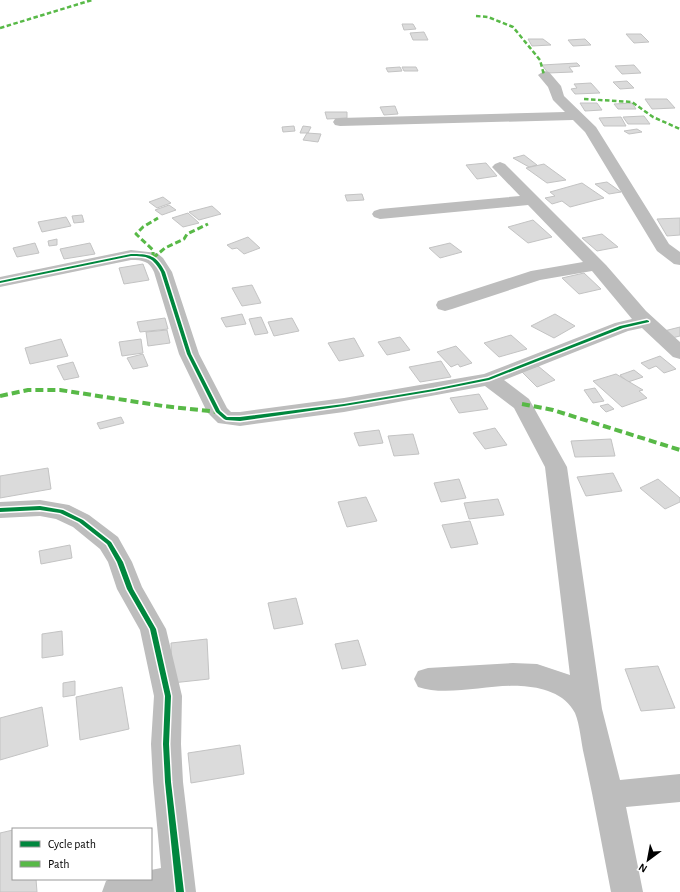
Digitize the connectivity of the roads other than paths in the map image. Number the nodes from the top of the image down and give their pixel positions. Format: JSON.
{"nodes":[{"id":1,"x":544,"y":74,"type":"dead end"},
{"id":2,"x":576,"y":116,"type":"junction"},
{"id":3,"x":340,"y":122,"type":"dead end"},
{"id":4,"x":500,"y":167,"type":"dead end"},
{"id":5,"x":533,"y":200,"type":"junction"},
{"id":6,"x":380,"y":214,"type":"dead end"},
{"id":7,"x":680,"y":260,"type":"edge"},
{"id":8,"x":596,"y":265,"type":"junction"},
{"id":9,"x":0,"y":282,"type":"edge"},
{"id":10,"x":445,"y":304,"type":"dead end"},
{"id":11,"x":647,"y":321,"type":"junction"},
{"id":12,"x":680,"y":353,"type":"edge"},
{"id":13,"x":489,"y":379,"type":"junction"},
{"id":14,"x":0,"y":510,"type":"edge"},
{"id":15,"x":428,"y":679,"type":"dead end"},
{"id":16,"x":588,"y":709,"type":"junction"},
{"id":17,"x":680,"y":788,"type":"edge"},
{"id":18,"x":608,"y":795,"type":"junction"},
{"id":19,"x":178,"y":886,"type":"edge"},
{"id":20,"x":118,"y":892,"type":"edge"},
{"id":21,"x":627,"y":892,"type":"edge"}],
"edges":[{"from":1,"to":2,"type":"street"},
{"from":2,"to":3,"type":"street"},
{"from":2,"to":7,"type":"street"},
{"from":4,"to":5,"type":"street"},
{"from":5,"to":6,"type":"street"},
{"from":5,"to":8,"type":"street"},
{"from":8,"to":10,"type":"street"},
{"from":8,"to":11,"type":"street"},
{"from":9,"to":13,"type":"street"},
{"from":11,"to":12,"type":"street"},
{"from":11,"to":13,"type":"street"},
{"from":13,"to":16,"type":"street"},
{"from":14,"to":19,"type":"street"},
{"from":15,"to":16,"type":"street"},
{"from":16,"to":18,"type":"street"},
{"from":17,"to":18,"type":"street"},
{"from":18,"to":21,"type":"street"},
{"from":19,"to":20,"type":"street"}]}
